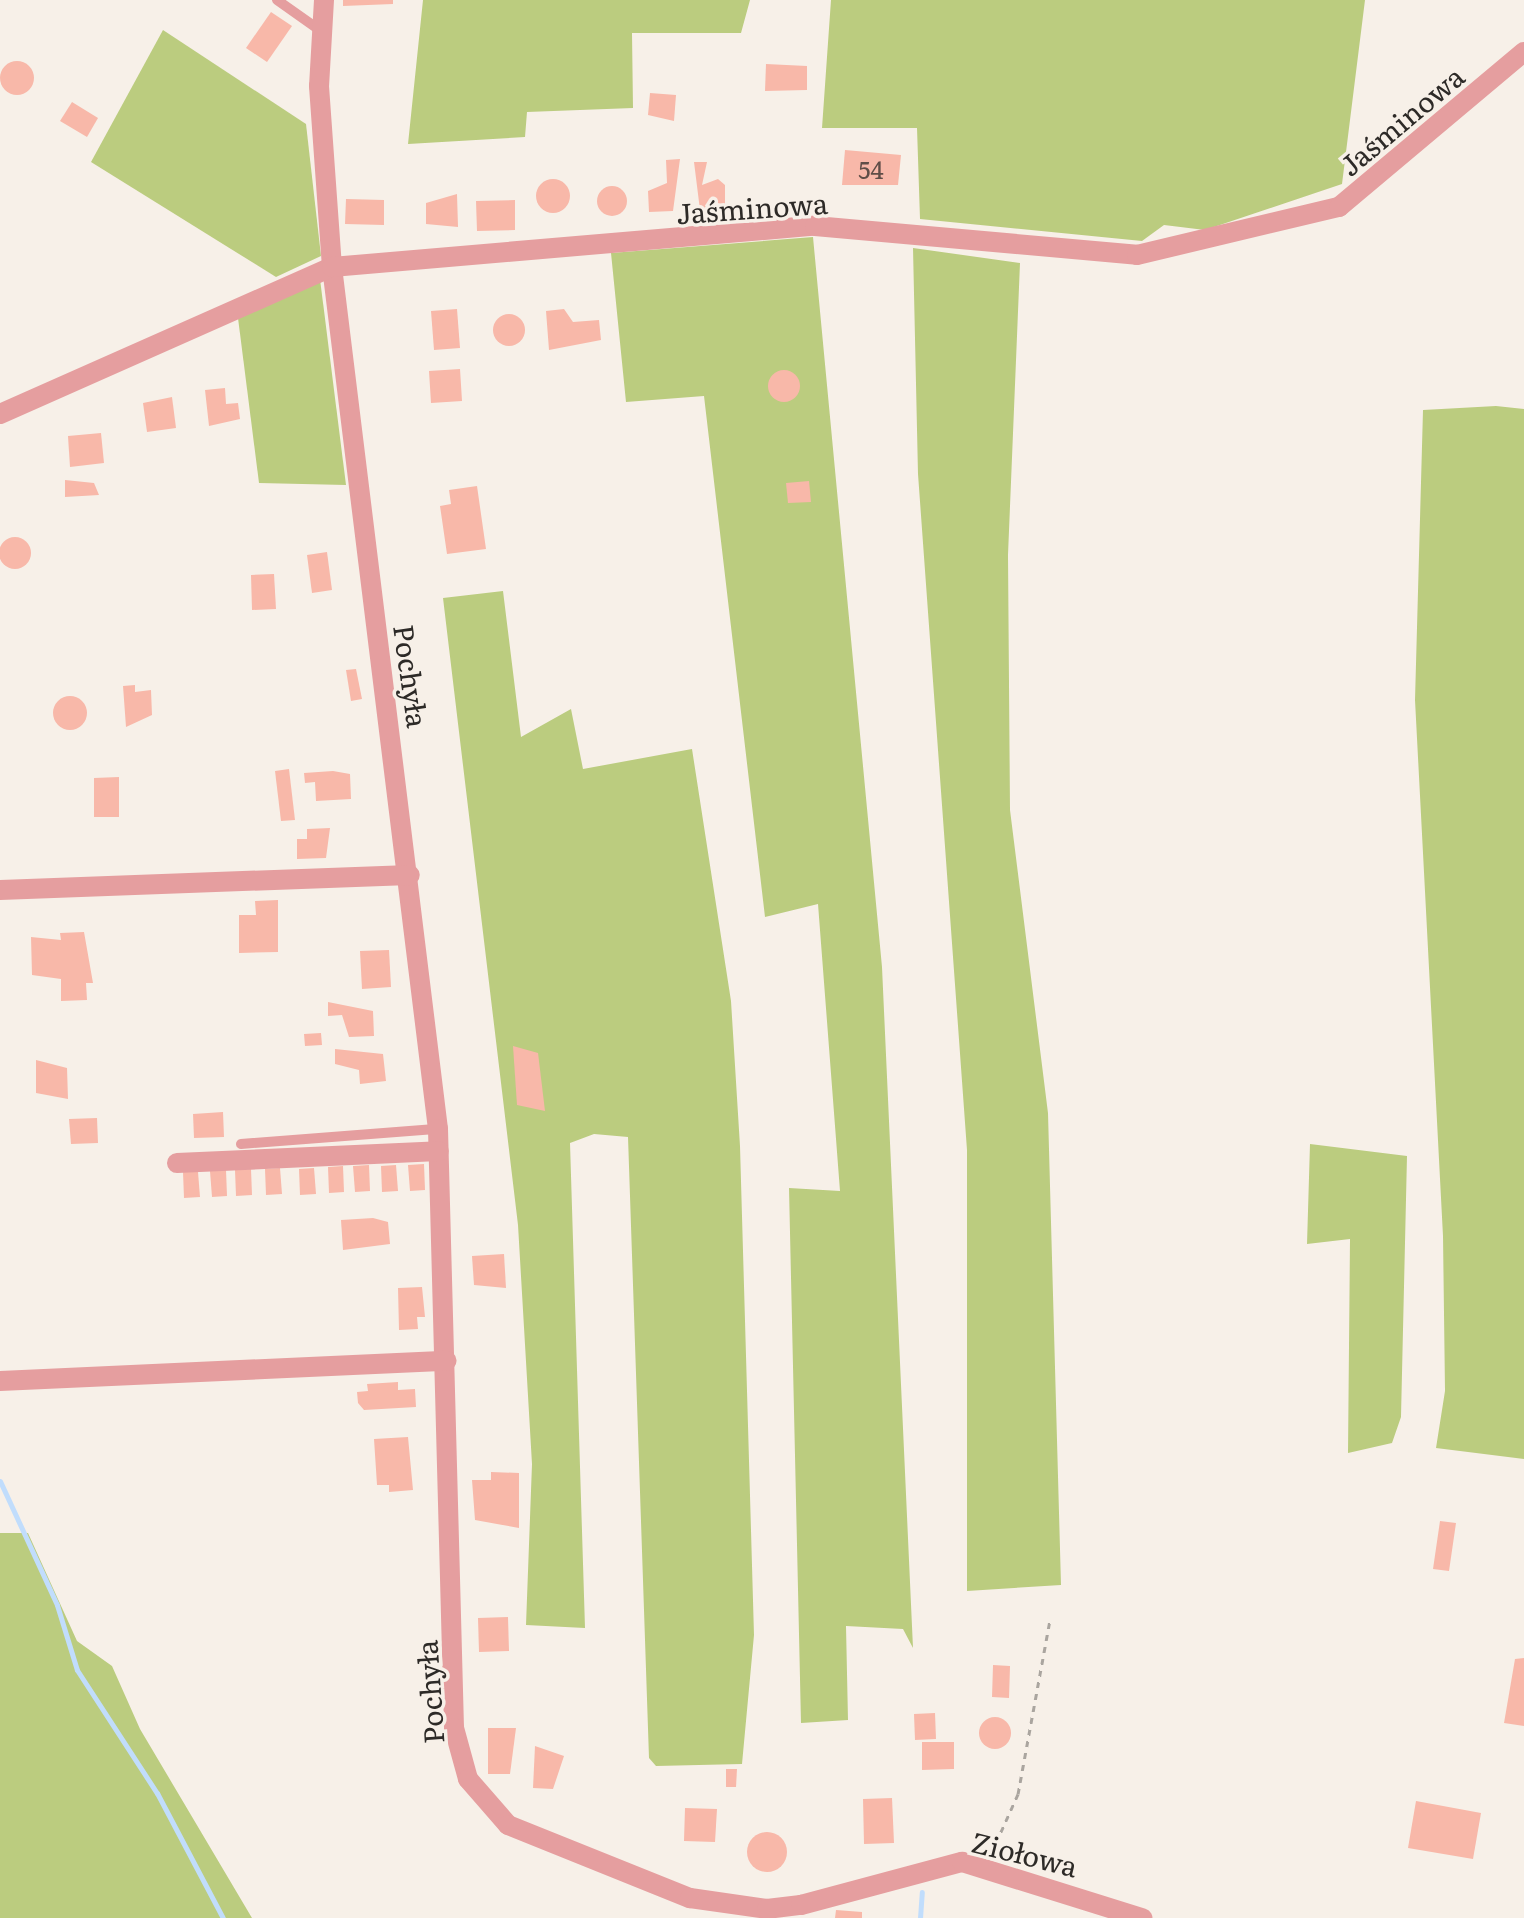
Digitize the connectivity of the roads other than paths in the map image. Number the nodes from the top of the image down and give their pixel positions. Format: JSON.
{"nodes":[{"id":1,"x":277,"y":0,"type":"edge"},
{"id":2,"x":324,"y":0,"type":"edge"},
{"id":3,"x":321,"y":31,"type":"junction"},
{"id":4,"x":1524,"y":52,"type":"edge"},
{"id":5,"x":332,"y":267,"type":"junction"},
{"id":6,"x":0,"y":414,"type":"edge"},
{"id":7,"x":410,"y":875,"type":"junction"},
{"id":8,"x":0,"y":890,"type":"edge"},
{"id":9,"x":438,"y":1129,"type":"junction"},
{"id":10,"x":241,"y":1144,"type":"dead end"},
{"id":11,"x":439,"y":1151,"type":"junction"},
{"id":12,"x":177,"y":1163,"type":"dead end"},
{"id":13,"x":447,"y":1361,"type":"junction"},
{"id":14,"x":0,"y":1381,"type":"edge"},
{"id":15,"x":803,"y":1912,"type":"edge"},
{"id":16,"x":1142,"y":1918,"type":"edge"}],
"edges":[{"from":1,"to":3,"type":"lane"},
{"from":2,"to":3,"type":"street","name":"Pochyła"},
{"from":3,"to":5,"type":"street","name":"Pochyła"},
{"from":4,"to":5,"type":"street","name":"Jaśminowa"},
{"from":5,"to":6,"type":"street","name":"Jaśminowa"},
{"from":5,"to":7,"type":"street","name":"Pochyła"},
{"from":7,"to":8,"type":"street"},
{"from":7,"to":9,"type":"street","name":"Pochyła"},
{"from":9,"to":10,"type":"lane"},
{"from":9,"to":11,"type":"street","name":"Pochyła"},
{"from":11,"to":12,"type":"street"},
{"from":11,"to":13,"type":"street","name":"Pochyła"},
{"from":13,"to":14,"type":"street"},
{"from":13,"to":15,"type":"street","name":"Pochyła"},
{"from":15,"to":16,"type":"street","name":"Ziołowa"}]}
